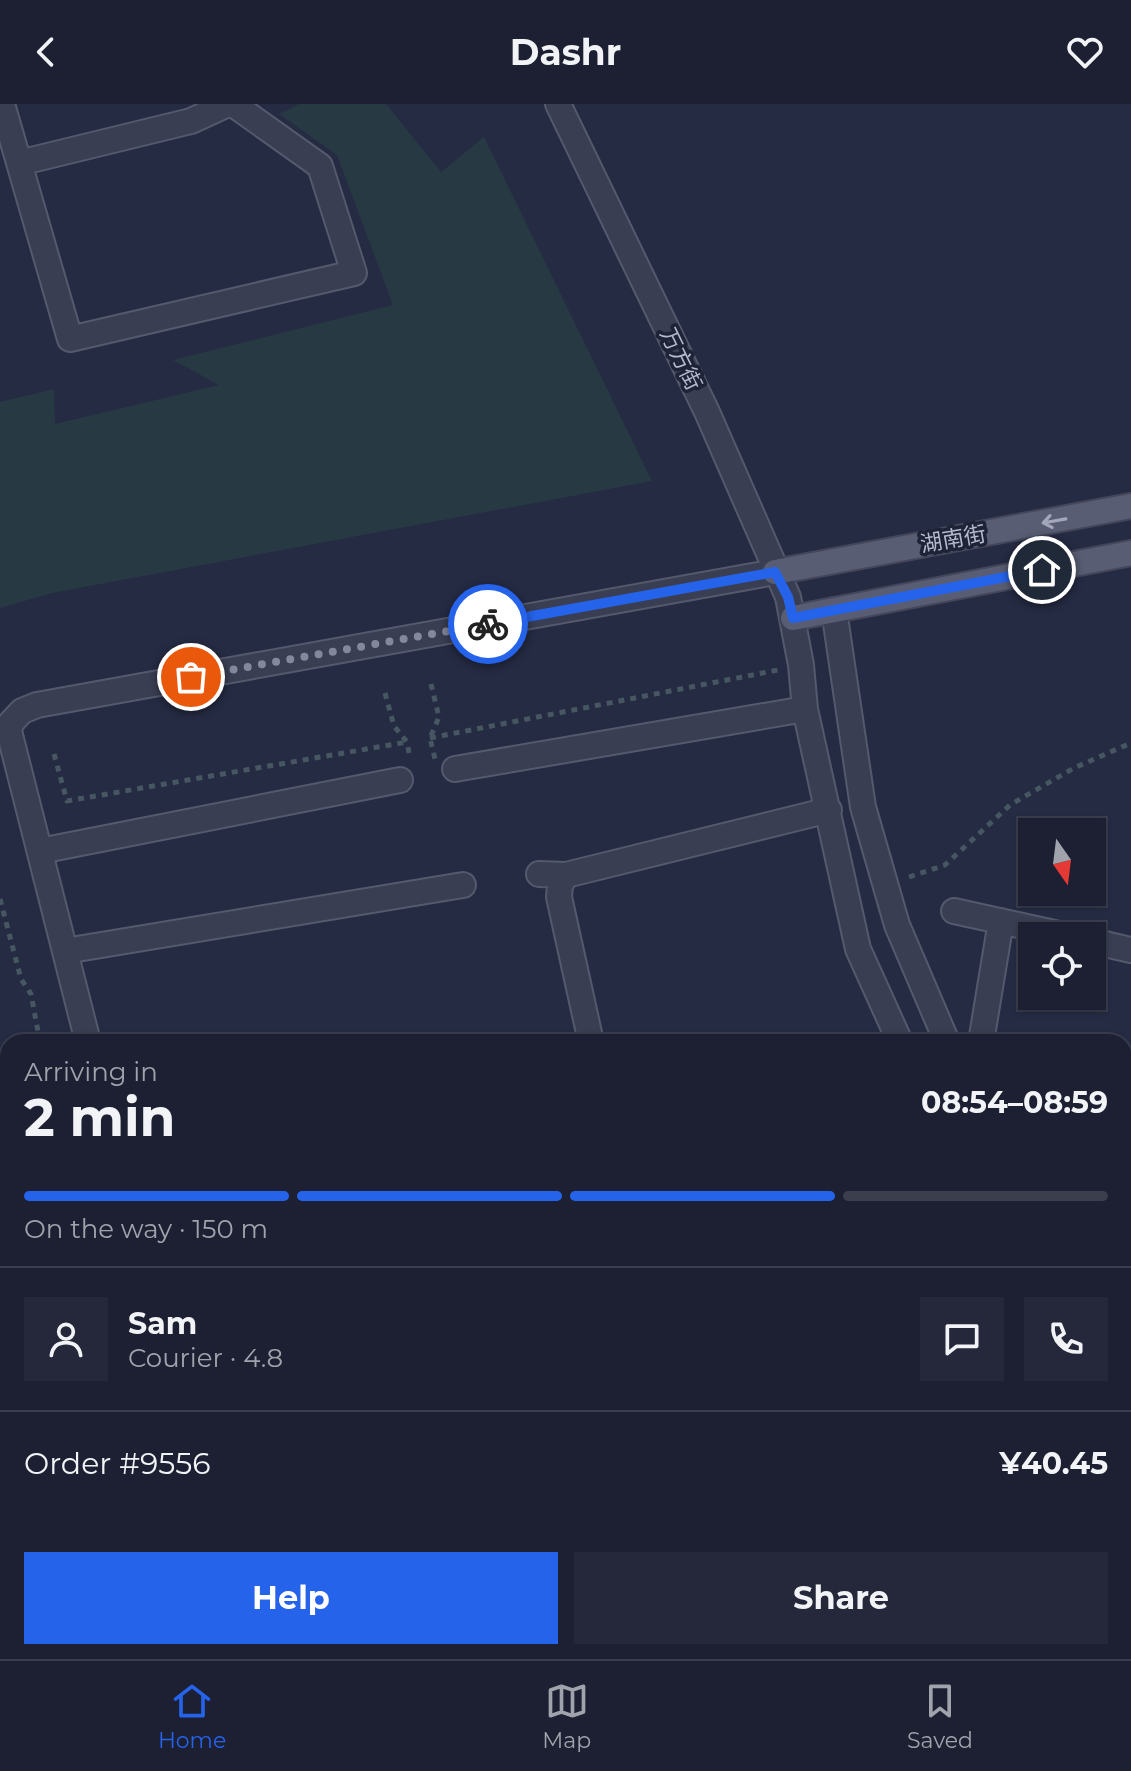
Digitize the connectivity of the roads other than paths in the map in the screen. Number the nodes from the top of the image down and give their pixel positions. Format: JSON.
{"nodes":[{"id":1,"x":2,"y":104,"type":"edge"},
{"id":2,"x":230,"y":104,"type":"edge"},
{"id":3,"x":558,"y":104,"type":"edge"},
{"id":4,"x":19,"y":163,"type":"junction"},
{"id":5,"x":1131,"y":506,"type":"edge"},
{"id":6,"x":1131,"y":553,"type":"edge"},
{"id":7,"x":775,"y":572,"type":"junction"},
{"id":8,"x":834,"y":610,"type":"junction"},
{"id":9,"x":793,"y":618,"type":"junction"},
{"id":10,"x":805,"y":709,"type":"junction"},
{"id":11,"x":446,"y":770,"type":"road end"},
{"id":12,"x":406,"y":773,"type":"road end"},
{"id":13,"x":829,"y":810,"type":"junction"},
{"id":14,"x":40,"y":851,"type":"junction"},
{"id":15,"x":539,"y":874,"type":"dead end"},
{"id":16,"x":566,"y":875,"type":"junction"},
{"id":17,"x":463,"y":885,"type":"dead end"},
{"id":18,"x":954,"y":911,"type":"dead end"},
{"id":19,"x":1001,"y":921,"type":"junction"},
{"id":20,"x":1018,"y":925,"type":"edge"},
{"id":21,"x":1106,"y":944,"type":"edge"},
{"id":22,"x":1131,"y":950,"type":"edge"},
{"id":23,"x":65,"y":951,"type":"junction"},
{"id":24,"x":86,"y":1034,"type":"edge"},
{"id":25,"x":589,"y":1034,"type":"edge"},
{"id":26,"x":896,"y":1034,"type":"edge"},
{"id":27,"x":944,"y":1034,"type":"edge"},
{"id":28,"x":982,"y":1034,"type":"edge"}],
"edges":[{"from":1,"to":4,"type":"street"},
{"from":2,"to":4,"type":"street"},
{"from":2,"to":4,"type":"street"},
{"from":3,"to":7,"type":"street","name":"万方街"},
{"from":5,"to":7,"type":"main road","name":"湖南街","one_way":true},
{"from":6,"to":8,"type":"main road"},
{"from":7,"to":9,"type":"street","name":"万方街"},
{"from":7,"to":14,"type":"street"},
{"from":8,"to":9,"type":"main road"},
{"from":8,"to":27,"type":"street"},
{"from":9,"to":10,"type":"street","name":"万方街"},
{"from":10,"to":11,"type":"street"},
{"from":10,"to":13,"type":"street","name":"万方街"},
{"from":12,"to":14,"type":"street"},
{"from":13,"to":16,"type":"street"},
{"from":13,"to":26,"type":"street","name":"万方街"},
{"from":14,"to":23,"type":"street"},
{"from":15,"to":16,"type":"street"},
{"from":16,"to":25,"type":"street"},
{"from":17,"to":23,"type":"street"},
{"from":18,"to":19,"type":"street"},
{"from":19,"to":20,"type":"street"},
{"from":19,"to":28,"type":"street"},
{"from":21,"to":22,"type":"street"},
{"from":23,"to":24,"type":"street"}]}
